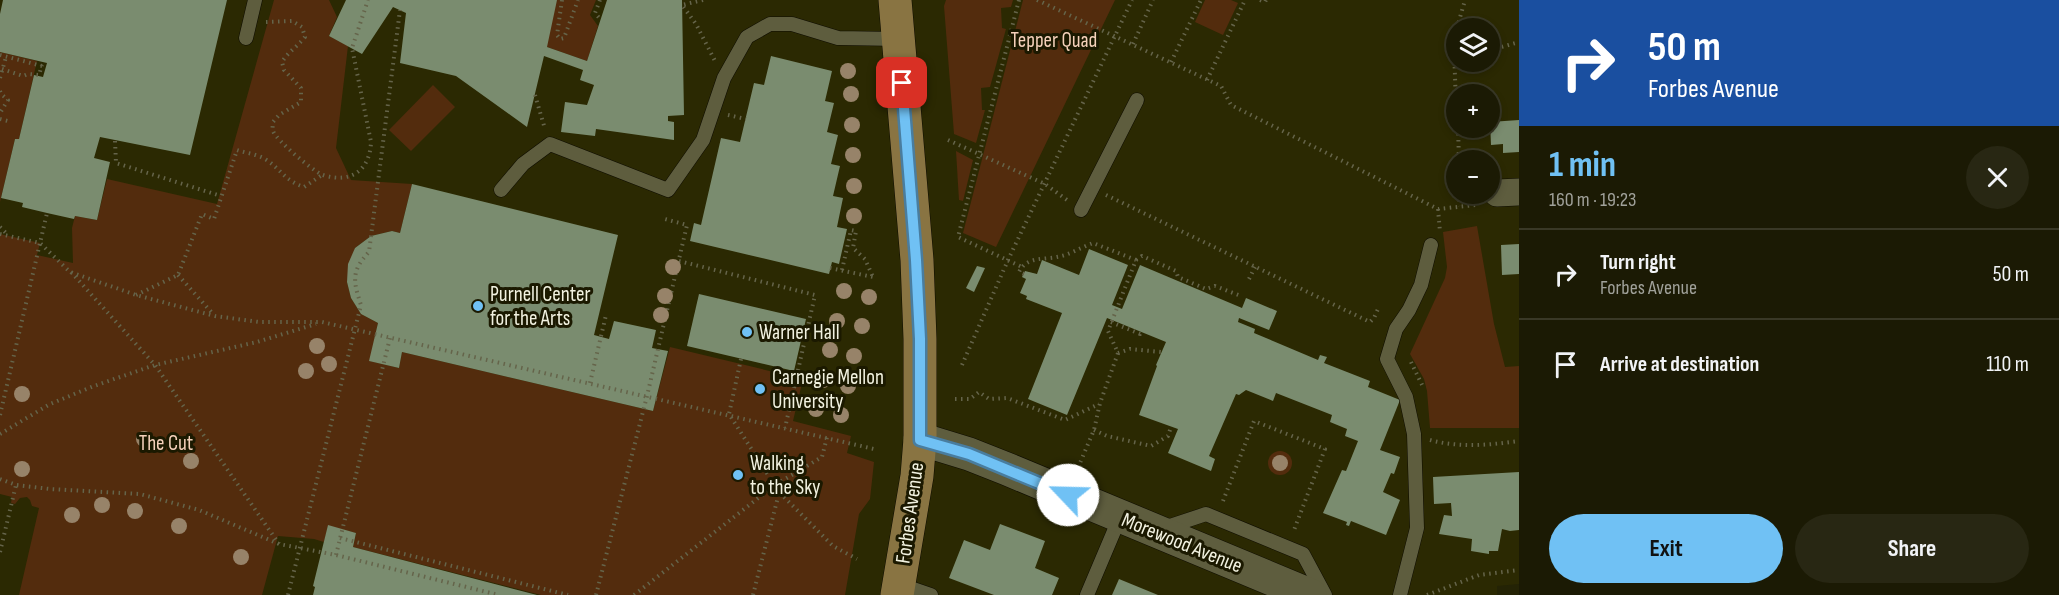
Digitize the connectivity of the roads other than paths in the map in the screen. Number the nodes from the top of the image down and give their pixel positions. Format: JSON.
{"nodes":[{"id":1,"x":255,"y":0,"type":"edge"},
{"id":2,"x":895,"y":0,"type":"edge"},
{"id":3,"x":246,"y":38,"type":"dead end"},
{"id":4,"x":898,"y":39,"type":"junction"},
{"id":5,"x":1137,"y":100,"type":"dead end"},
{"id":6,"x":501,"y":190,"type":"dead end"},
{"id":7,"x":1081,"y":210,"type":"road end"},
{"id":8,"x":1431,"y":245,"type":"dead end"},
{"id":9,"x":920,"y":440,"type":"junction"},
{"id":10,"x":1120,"y":517,"type":"junction"},
{"id":11,"x":1154,"y":532,"type":"junction"},
{"id":12,"x":898,"y":589,"type":"edge"},
{"id":13,"x":931,"y":595,"type":"edge"},
{"id":14,"x":1087,"y":595,"type":"edge"},
{"id":15,"x":1310,"y":595,"type":"edge"},
{"id":16,"x":1325,"y":595,"type":"edge"},
{"id":17,"x":1400,"y":595,"type":"edge"}],
"edges":[{"from":1,"to":3,"type":"lane"},
{"from":2,"to":4,"type":"main road","name":"Forbes Avenue"},
{"from":4,"to":6,"type":"lane"},
{"from":4,"to":9,"type":"main road","name":"Forbes Avenue"},
{"from":5,"to":7,"type":"lane"},
{"from":8,"to":17,"type":"lane"},
{"from":9,"to":10,"type":"main road","name":"Morewood Avenue"},
{"from":9,"to":12,"type":"main road","name":"Forbes Avenue"},
{"from":10,"to":11,"type":"main road","name":"Morewood Avenue"},
{"from":10,"to":14,"type":"lane"},
{"from":11,"to":15,"type":"main road","name":"Morewood Avenue"},
{"from":11,"to":16,"type":"lane"},
{"from":12,"to":13,"type":"lane"}]}
